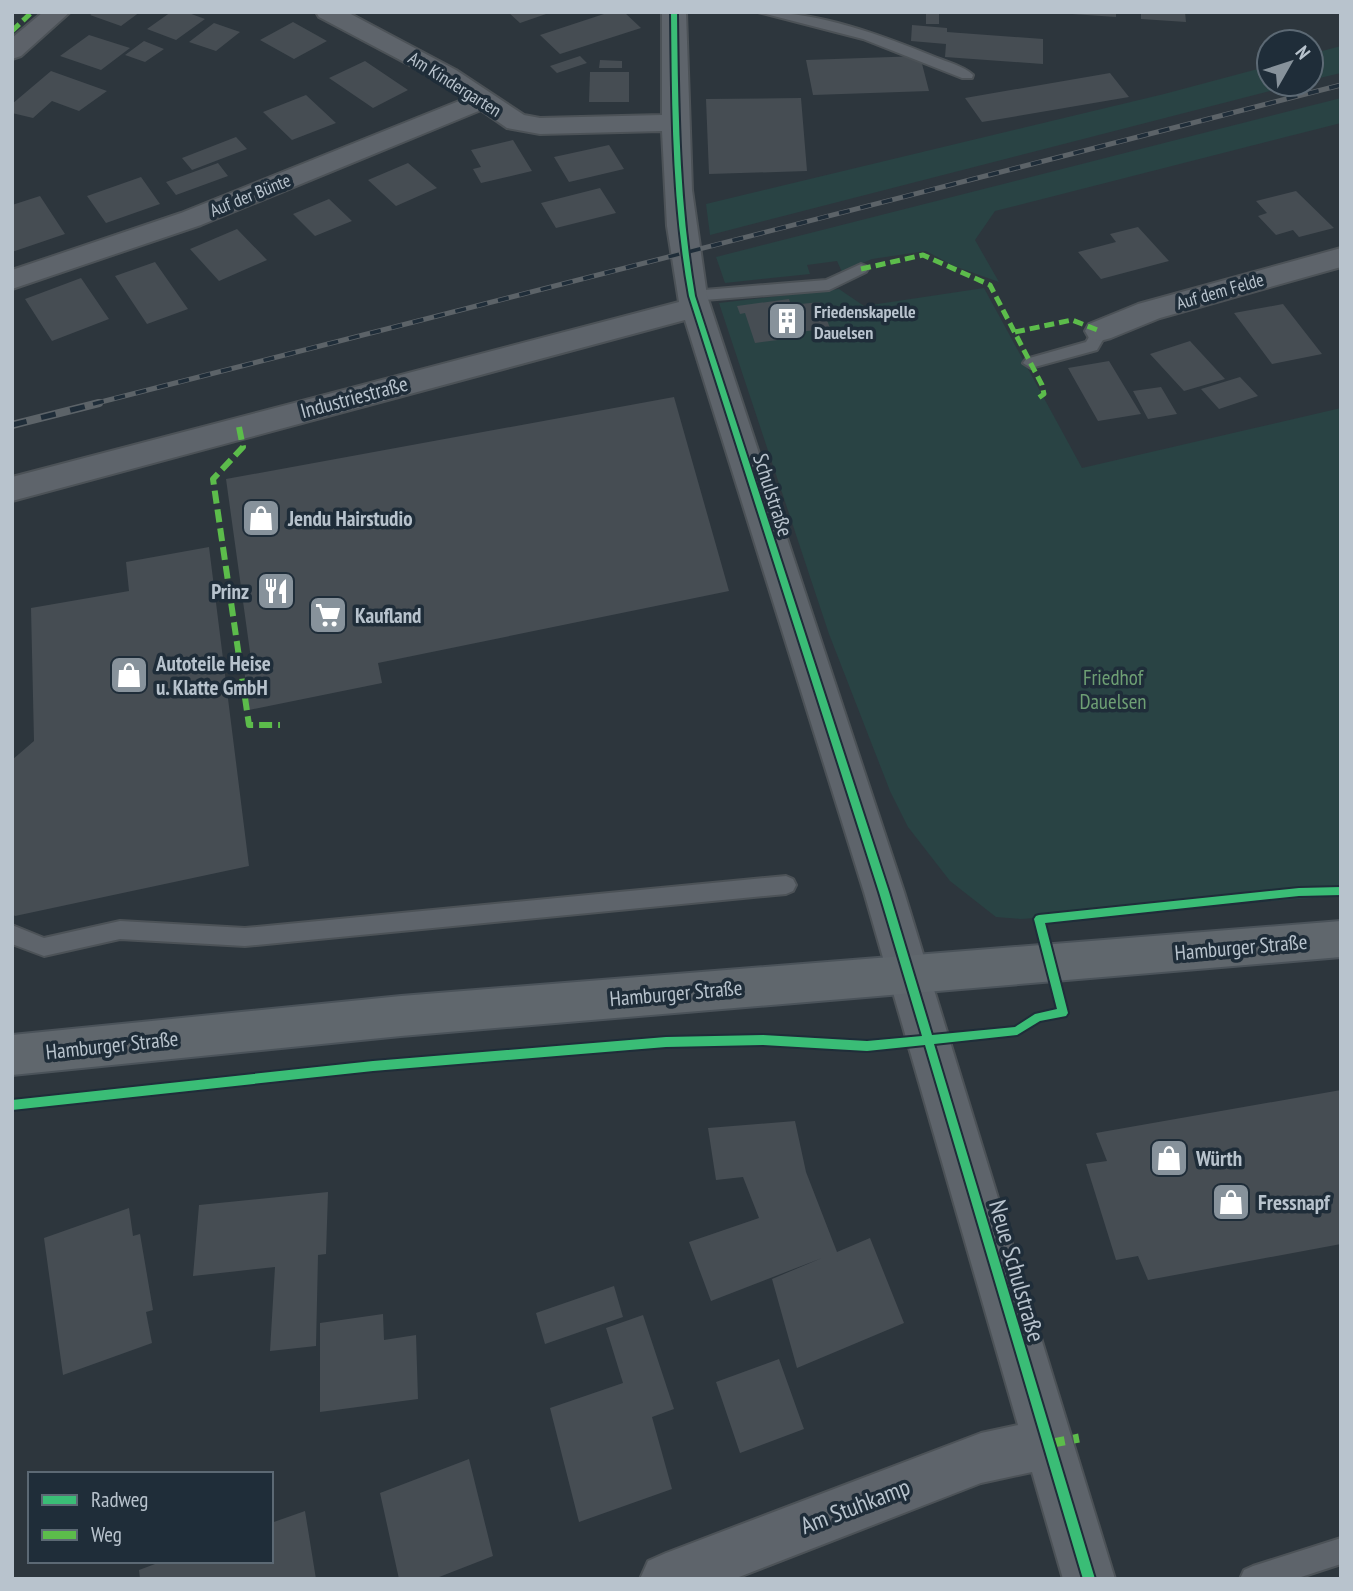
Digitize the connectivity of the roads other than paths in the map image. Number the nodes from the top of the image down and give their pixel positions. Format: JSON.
{"nodes":[{"id":1,"x":58,"y":12,"type":"edge"},
{"id":2,"x":328,"y":12,"type":"edge"},
{"id":3,"x":674,"y":12,"type":"edge"},
{"id":4,"x":764,"y":12,"type":"edge"},
{"id":5,"x":12,"y":51,"type":"edge"},
{"id":6,"x":967,"y":75,"type":"dead end"},
{"id":7,"x":484,"y":100,"type":"junction"},
{"id":8,"x":674,"y":123,"type":"junction"},
{"id":9,"x":1341,"y":257,"type":"edge"},
{"id":10,"x":861,"y":269,"type":"dead end"},
{"id":11,"x":12,"y":280,"type":"edge"},
{"id":12,"x":694,"y":301,"type":"junction"},
{"id":13,"x":1100,"y":331,"type":"joint"},
{"id":14,"x":1031,"y":363,"type":"dead end"},
{"id":15,"x":12,"y":489,"type":"edge"},
{"id":16,"x":786,"y":885,"type":"dead end"},
{"id":17,"x":12,"y":934,"type":"edge"},
{"id":18,"x":1341,"y":939,"type":"edge"},
{"id":19,"x":910,"y":974,"type":"junction"},
{"id":20,"x":12,"y":1055,"type":"edge"},
{"id":21,"x":1048,"y":1444,"type":"junction"},
{"id":22,"x":1341,"y":1551,"type":"edge"},
{"id":23,"x":666,"y":1579,"type":"edge"},
{"id":24,"x":1089,"y":1579,"type":"edge"},
{"id":25,"x":1253,"y":1579,"type":"edge"}],
"edges":[{"from":1,"to":5,"type":"main road"},
{"from":2,"to":7,"type":"street","name":"Am Kindergarten"},
{"from":3,"to":8,"type":"street","name":"Schulstraße"},
{"from":4,"to":6,"type":"lane"},
{"from":7,"to":8,"type":"street","name":"Am Kindergarten"},
{"from":7,"to":11,"type":"street","name":"Auf der Bünte"},
{"from":8,"to":12,"type":"street","name":"Schulstraße"},
{"from":9,"to":13,"type":"street","name":"Auf dem Felde"},
{"from":10,"to":12,"type":"lane"},
{"from":12,"to":15,"type":"street","name":"Industriestraße"},
{"from":12,"to":19,"type":"street","name":"Schulstraße"},
{"from":13,"to":14,"type":"lane"},
{"from":16,"to":17,"type":"lane"},
{"from":18,"to":19,"type":"main road","name":"Hamburger Straße"},
{"from":19,"to":20,"type":"main road","name":"Hamburger Straße"},
{"from":19,"to":21,"type":"street","name":"Neue Schulstraße"},
{"from":21,"to":23,"type":"street","name":"Am Stuhkamp"},
{"from":21,"to":24,"type":"street","name":"Neue Schulstraße"},
{"from":22,"to":25,"type":"lane"}]}
